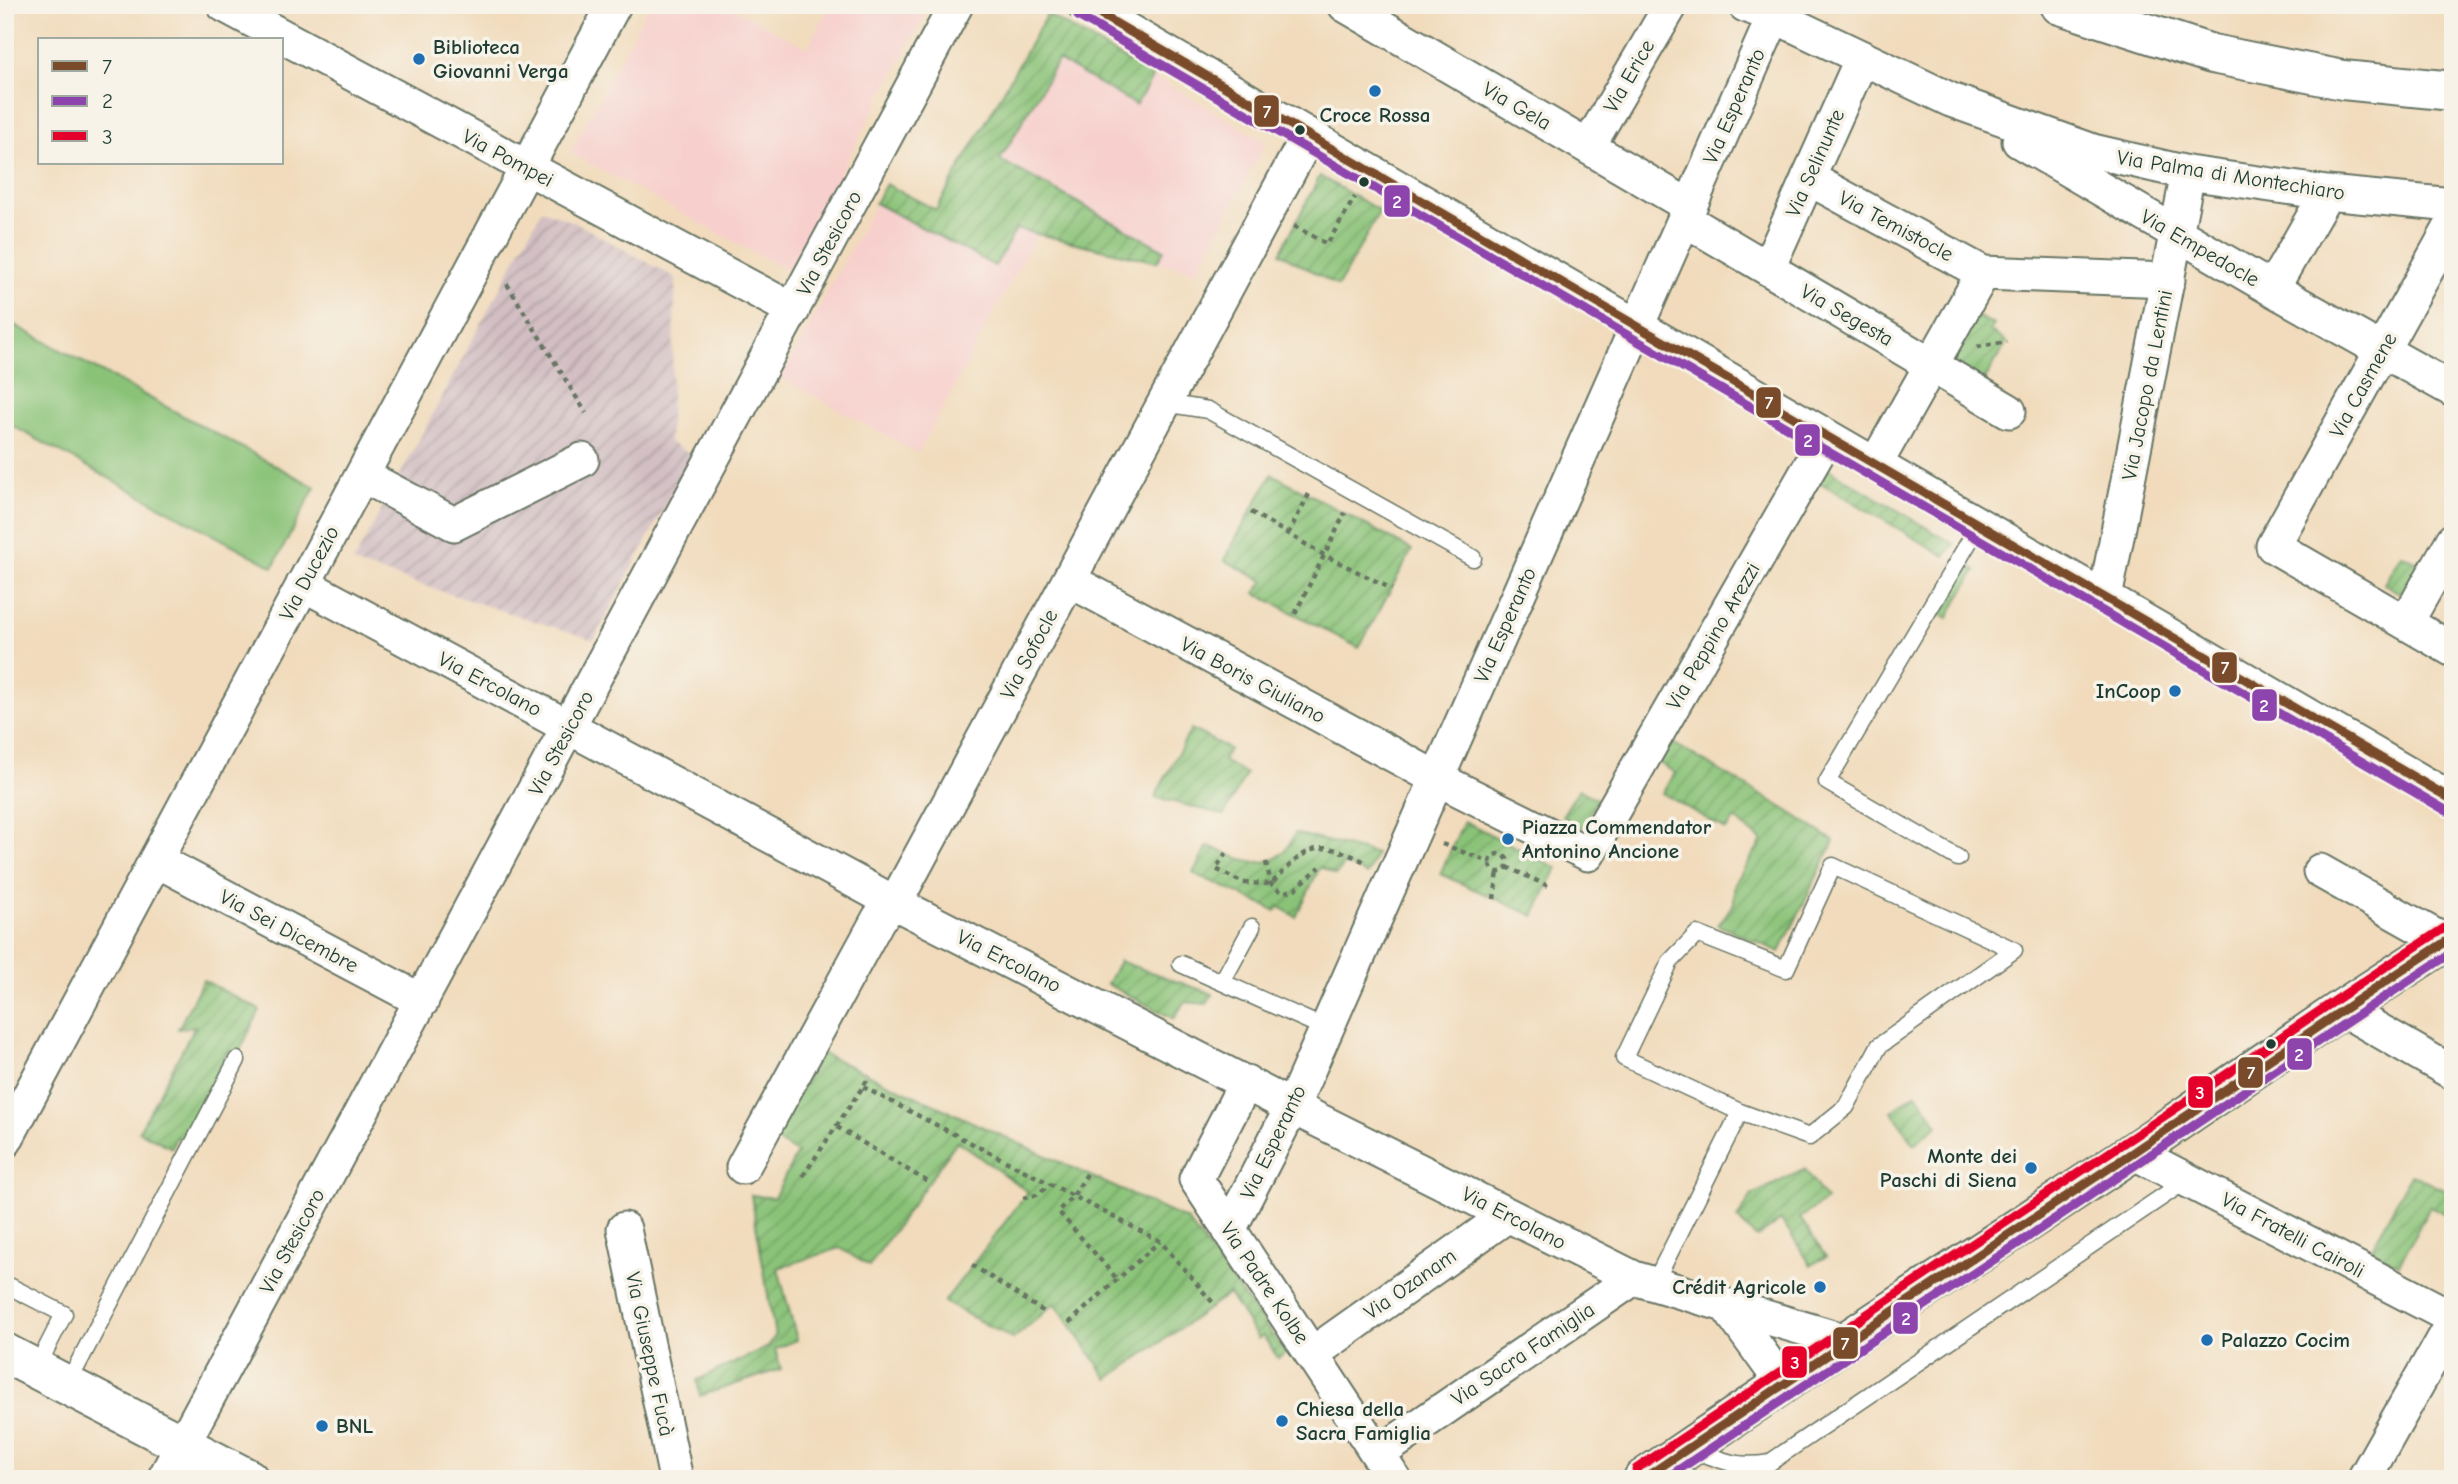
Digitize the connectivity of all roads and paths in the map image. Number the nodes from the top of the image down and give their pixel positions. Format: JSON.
{"nodes":[{"id":1,"x":224,"y":5,"type":"edge"},
{"id":2,"x":614,"y":5,"type":"edge"},
{"id":3,"x":956,"y":5,"type":"edge"},
{"id":4,"x":1084,"y":5,"type":"edge"},
{"id":5,"x":1345,"y":5,"type":"edge"},
{"id":6,"x":1671,"y":5,"type":"edge"},
{"id":7,"x":2060,"y":5,"type":"edge"},
{"id":8,"x":1759,"y":11,"type":"edge"},
{"id":9,"x":1862,"y":58,"type":"junction"},
{"id":10,"x":2453,"y":91,"type":"edge"},
{"id":11,"x":1951,"y":100,"type":"junction"},
{"id":12,"x":1308,"y":136,"type":"junction"},
{"id":13,"x":1588,"y":147,"type":"junction"},
{"id":14,"x":526,"y":168,"type":"junction"},
{"id":15,"x":2188,"y":173,"type":"junction"},
{"id":16,"x":1808,"y":178,"type":"junction"},
{"id":17,"x":2327,"y":193,"type":"junction"},
{"id":18,"x":1356,"y":196,"type":"dead end"},
{"id":19,"x":2453,"y":205,"type":"edge"},
{"id":20,"x":1686,"y":212,"type":"junction"},
{"id":21,"x":2453,"y":223,"type":"edge"},
{"id":22,"x":1294,"y":226,"type":"dead end"},
{"id":23,"x":2177,"y":235,"type":"junction"},
{"id":24,"x":1768,"y":268,"type":"junction"},
{"id":25,"x":1983,"y":273,"type":"junction"},
{"id":26,"x":2168,"y":280,"type":"junction"},
{"id":27,"x":507,"y":284,"type":"dead end"},
{"id":28,"x":2272,"y":289,"type":"junction"},
{"id":29,"x":793,"y":310,"type":"junction"},
{"id":30,"x":1637,"y":326,"type":"junction"},
{"id":31,"x":2007,"y":342,"type":"dead end"},
{"id":32,"x":1969,"y":349,"type":"dead end"},
{"id":33,"x":2382,"y":351,"type":"junction"},
{"id":34,"x":1932,"y":365,"type":"junction"},
{"id":35,"x":2453,"y":390,"type":"edge"},
{"id":36,"x":1164,"y":403,"type":"junction"},
{"id":37,"x":2009,"y":411,"type":"dead end"},
{"id":38,"x":586,"y":413,"type":"dead end"},
{"id":39,"x":1827,"y":437,"type":"junction"},
{"id":40,"x":582,"y":460,"type":"dead end"},
{"id":41,"x":1875,"y":465,"type":"junction"},
{"id":42,"x":362,"y":475,"type":"junction"},
{"id":43,"x":1309,"y":494,"type":"dead end"},
{"id":44,"x":1251,"y":512,"type":"dead end"},
{"id":45,"x":1345,"y":513,"type":"dead end"},
{"id":46,"x":1979,"y":525,"type":"junction"},
{"id":47,"x":1288,"y":534,"type":"junction"},
{"id":48,"x":2453,"y":540,"type":"edge"},
{"id":49,"x":1324,"y":555,"type":"junction"},
{"id":50,"x":1473,"y":558,"type":"dead end"},
{"id":51,"x":1069,"y":580,"type":"junction"},
{"id":52,"x":303,"y":584,"type":"junction"},
{"id":53,"x":1392,"y":589,"type":"dead end"},
{"id":54,"x":2105,"y":598,"type":"junction"},
{"id":55,"x":1295,"y":614,"type":"dead end"},
{"id":56,"x":2406,"y":623,"type":"junction"},
{"id":57,"x":2453,"y":650,"type":"edge"},
{"id":58,"x":570,"y":726,"type":"junction"},
{"id":59,"x":1438,"y":779,"type":"junction"},
{"id":60,"x":2453,"y":800,"type":"edge"},
{"id":61,"x":1414,"y":834,"type":"junction"},
{"id":62,"x":1598,"y":836,"type":"joint"},
{"id":63,"x":1226,"y":853,"type":"dead end"},
{"id":64,"x":1958,"y":858,"type":"dead end"},
{"id":65,"x":156,"y":860,"type":"junction"},
{"id":66,"x":1266,"y":862,"type":"dead end"},
{"id":67,"x":1490,"y":862,"type":"junction"},
{"id":68,"x":1371,"y":865,"type":"dead end"},
{"id":69,"x":1320,"y":867,"type":"dead end"},
{"id":70,"x":1507,"y":867,"type":"junction"},
{"id":71,"x":2320,"y":871,"type":"dead end"},
{"id":72,"x":1498,"y":872,"type":"junction"},
{"id":73,"x":1271,"y":884,"type":"junction"},
{"id":74,"x":1548,"y":886,"type":"dead end"},
{"id":75,"x":1494,"y":899,"type":"dead end"},
{"id":76,"x":895,"y":903,"type":"junction"},
{"id":77,"x":1252,"y":927,"type":"dead end"},
{"id":78,"x":2450,"y":941,"type":"edge"},
{"id":79,"x":1181,"y":964,"type":"dead end"},
{"id":80,"x":1222,"y":982,"type":"junction"},
{"id":81,"x":422,"y":1001,"type":"junction"},
{"id":82,"x":2342,"y":1009,"type":"junction"},
{"id":83,"x":1327,"y":1029,"type":"junction"},
{"id":84,"x":237,"y":1060,"type":"dead end"},
{"id":85,"x":2453,"y":1073,"type":"edge"},
{"id":86,"x":870,"y":1076,"type":"dead end"},
{"id":87,"x":1246,"y":1082,"type":"junction"},
{"id":88,"x":863,"y":1087,"type":"junction"},
{"id":89,"x":1292,"y":1107,"type":"junction"},
{"id":90,"x":1740,"y":1112,"type":"junction"},
{"id":91,"x":837,"y":1126,"type":"junction"},
{"id":92,"x":5,"y":1141,"type":"edge"},
{"id":93,"x":2133,"y":1152,"type":"junction"},
{"id":94,"x":743,"y":1167,"type":"dead end"},
{"id":95,"x":1087,"y":1174,"type":"dead end"},
{"id":96,"x":803,"y":1176,"type":"dead end"},
{"id":97,"x":2187,"y":1180,"type":"junction"},
{"id":98,"x":928,"y":1182,"type":"dead end"},
{"id":99,"x":1050,"y":1184,"type":"junction"},
{"id":100,"x":1073,"y":1196,"type":"junction"},
{"id":101,"x":1023,"y":1198,"type":"dead end"},
{"id":102,"x":1508,"y":1215,"type":"junction"},
{"id":103,"x":624,"y":1229,"type":"dead end"},
{"id":104,"x":1229,"y":1230,"type":"junction"},
{"id":105,"x":1160,"y":1241,"type":"junction"},
{"id":106,"x":972,"y":1265,"type":"dead end"},
{"id":107,"x":1117,"y":1279,"type":"junction"},
{"id":108,"x":1644,"y":1281,"type":"junction"},
{"id":109,"x":5,"y":1284,"type":"edge"},
{"id":110,"x":1214,"y":1304,"type":"dead end"},
{"id":111,"x":1728,"y":1308,"type":"junction"},
{"id":112,"x":1044,"y":1312,"type":"dead end"},
{"id":113,"x":2453,"y":1320,"type":"edge"},
{"id":114,"x":1069,"y":1323,"type":"dead end"},
{"id":115,"x":1846,"y":1341,"type":"junction"},
{"id":116,"x":1312,"y":1354,"type":"junction"},
{"id":117,"x":36,"y":1369,"type":"edge"},
{"id":118,"x":1783,"y":1384,"type":"junction"},
{"id":119,"x":182,"y":1444,"type":"junction"},
{"id":120,"x":1386,"y":1466,"type":"edge"},
{"id":121,"x":1671,"y":1468,"type":"edge"},
{"id":122,"x":164,"y":1479,"type":"edge"},
{"id":123,"x":249,"y":1479,"type":"edge"},
{"id":124,"x":676,"y":1479,"type":"edge"},
{"id":125,"x":2364,"y":1479,"type":"edge"}],
"edges":[{"from":1,"to":14,"type":"street","name":"Via Pompei"},
{"from":2,"to":14,"type":"street","name":"Via Ducezio"},
{"from":3,"to":29,"type":"street","name":"Via Stesicoro"},
{"from":4,"to":12,"type":"street"},
{"from":5,"to":13,"type":"street","name":"Via Gela"},
{"from":6,"to":13,"type":"street","name":"Via Erice"},
{"from":7,"to":10,"type":"main road"},
{"from":8,"to":9,"type":"street","name":"Via Palma di Montechiaro"},
{"from":8,"to":20,"type":"street","name":"Via Esperanto"},
{"from":9,"to":11,"type":"street","name":"Via Palma di Montechiaro"},
{"from":9,"to":16,"type":"street","name":"Via Selinunte"},
{"from":11,"to":15,"type":"street","name":"Via Palma di Montechiaro"},
{"from":11,"to":23,"type":"street","name":"Via Empedocle"},
{"from":12,"to":30,"type":"street"},
{"from":12,"to":36,"type":"street","name":"Via Sofocle"},
{"from":13,"to":20,"type":"street","name":"Via Gela"},
{"from":14,"to":29,"type":"street","name":"Via Pompei"},
{"from":14,"to":42,"type":"street","name":"Via Ducezio"},
{"from":15,"to":17,"type":"street","name":"Via Palma di Montechiaro"},
{"from":15,"to":23,"type":"street","name":"Via Jacopo da Lentini"},
{"from":16,"to":24,"type":"street","name":"Via Selinunte"},
{"from":16,"to":25,"type":"street","name":"Via Temistocle"},
{"from":17,"to":19,"type":"street","name":"Via Palma di Montechiaro"},
{"from":17,"to":28,"type":"street"},
{"from":18,"to":22,"type":"path"},
{"from":20,"to":24,"type":"street","name":"Via Segesta"},
{"from":20,"to":30,"type":"street","name":"Via Esperanto"},
{"from":21,"to":33,"type":"street","name":"Via Casmene"},
{"from":23,"to":26,"type":"street","name":"Via Jacopo da Lentini"},
{"from":23,"to":28,"type":"street","name":"Via Empedocle"},
{"from":24,"to":34,"type":"street","name":"Via Segesta"},
{"from":25,"to":26,"type":"street"},
{"from":25,"to":34,"type":"street"},
{"from":26,"to":54,"type":"street","name":"Via Jacopo da Lentini"},
{"from":27,"to":38,"type":"path"},
{"from":28,"to":33,"type":"street","name":"Via Empedocle"},
{"from":29,"to":58,"type":"street","name":"Via Stesicoro"},
{"from":30,"to":39,"type":"street"},
{"from":30,"to":59,"type":"street","name":"Via Esperanto"},
{"from":31,"to":32,"type":"path"},
{"from":33,"to":35,"type":"street","name":"Via Empedocle"},
{"from":33,"to":56,"type":"street","name":"Via Casmene"},
{"from":34,"to":37,"type":"street","name":"Via Segesta"},
{"from":34,"to":41,"type":"street"},
{"from":36,"to":50,"type":"lane"},
{"from":36,"to":51,"type":"street","name":"Via Sofocle"},
{"from":39,"to":41,"type":"street"},
{"from":39,"to":62,"type":"street","name":"Via Peppino Arezzi"},
{"from":40,"to":42,"type":"street"},
{"from":41,"to":46,"type":"street"},
{"from":42,"to":52,"type":"street","name":"Via Ducezio"},
{"from":43,"to":47,"type":"path"},
{"from":44,"to":47,"type":"path"},
{"from":45,"to":49,"type":"path"},
{"from":46,"to":54,"type":"street"},
{"from":46,"to":64,"type":"lane"},
{"from":47,"to":49,"type":"path"},
{"from":48,"to":56,"type":"street"},
{"from":49,"to":53,"type":"path"},
{"from":49,"to":55,"type":"path"},
{"from":51,"to":59,"type":"street","name":"Via Boris Giuliano"},
{"from":51,"to":76,"type":"street","name":"Via Sofocle"},
{"from":52,"to":58,"type":"street","name":"Via Ercolano"},
{"from":52,"to":65,"type":"street","name":"Via Ducezio"},
{"from":54,"to":60,"type":"street"},
{"from":56,"to":57,"type":"street"},
{"from":58,"to":76,"type":"street","name":"Via Ercolano"},
{"from":58,"to":81,"type":"street","name":"Via Stesicoro"},
{"from":59,"to":61,"type":"street","name":"Via Esperanto"},
{"from":59,"to":62,"type":"street","name":"Via Boris Giuliano"},
{"from":61,"to":67,"type":"path"},
{"from":61,"to":83,"type":"street","name":"Via Esperanto"},
{"from":63,"to":73,"type":"path"},
{"from":65,"to":81,"type":"street","name":"Via Sei Dicembre"},
{"from":65,"to":92,"type":"street","name":"Via Ducezio"},
{"from":66,"to":73,"type":"path"},
{"from":67,"to":70,"type":"path"},
{"from":67,"to":72,"type":"path"},
{"from":68,"to":73,"type":"path"},
{"from":69,"to":73,"type":"path"},
{"from":70,"to":72,"type":"path"},
{"from":70,"to":74,"type":"path"},
{"from":71,"to":78,"type":"street"},
{"from":72,"to":75,"type":"path"},
{"from":76,"to":87,"type":"street","name":"Via Ercolano"},
{"from":76,"to":94,"type":"street","name":"Via Sofocle"},
{"from":77,"to":80,"type":"lane"},
{"from":78,"to":82,"type":"main road"},
{"from":79,"to":80,"type":"lane"},
{"from":80,"to":83,"type":"lane"},
{"from":81,"to":119,"type":"street","name":"Via Stesicoro"},
{"from":82,"to":85,"type":"street"},
{"from":82,"to":93,"type":"main road"},
{"from":83,"to":89,"type":"street","name":"Via Esperanto"},
{"from":84,"to":117,"type":"lane"},
{"from":86,"to":88,"type":"path"},
{"from":87,"to":89,"type":"street","name":"Via Ercolano"},
{"from":87,"to":104,"type":"street","name":"Via Padre Kolbe"},
{"from":88,"to":91,"type":"path"},
{"from":88,"to":99,"type":"path"},
{"from":89,"to":102,"type":"street","name":"Via Ercolano"},
{"from":89,"to":104,"type":"street","name":"Via Esperanto"},
{"from":90,"to":90,"type":"lane"},
{"from":90,"to":108,"type":"lane"},
{"from":91,"to":96,"type":"path"},
{"from":91,"to":98,"type":"path"},
{"from":93,"to":97,"type":"street","name":"Via Fratelli Cairoli"},
{"from":93,"to":115,"type":"main road"},
{"from":95,"to":100,"type":"path"},
{"from":97,"to":113,"type":"street","name":"Via Fratelli Cairoli"},
{"from":97,"to":121,"type":"lane"},
{"from":99,"to":100,"type":"path"},
{"from":99,"to":101,"type":"path"},
{"from":100,"to":105,"type":"path"},
{"from":100,"to":107,"type":"path"},
{"from":102,"to":108,"type":"street","name":"Via Ercolano"},
{"from":102,"to":116,"type":"street","name":"Via Ozanam"},
{"from":103,"to":124,"type":"street","name":"Via Giuseppe Fucà"},
{"from":104,"to":116,"type":"street","name":"Via Padre Kolbe"},
{"from":105,"to":107,"type":"path"},
{"from":105,"to":110,"type":"path"},
{"from":106,"to":112,"type":"path"},
{"from":107,"to":114,"type":"path"},
{"from":108,"to":111,"type":"street","name":"Via Ercolano"},
{"from":108,"to":120,"type":"street","name":"Via Sacra Famiglia"},
{"from":109,"to":117,"type":"lane"},
{"from":111,"to":115,"type":"street","name":"Via Ercolano"},
{"from":111,"to":118,"type":"street"},
{"from":113,"to":125,"type":"street"},
{"from":115,"to":118,"type":"main road"},
{"from":116,"to":120,"type":"street","name":"Via Padre Kolbe"},
{"from":117,"to":119,"type":"main road"},
{"from":118,"to":121,"type":"main road"},
{"from":119,"to":122,"type":"street","name":"Via Stesicoro"},
{"from":119,"to":123,"type":"main road"}]}
